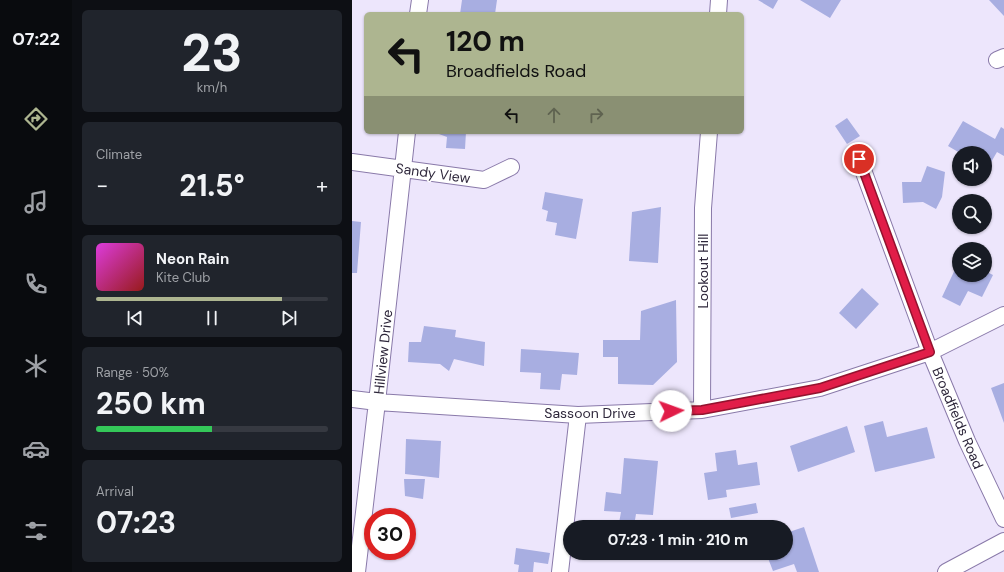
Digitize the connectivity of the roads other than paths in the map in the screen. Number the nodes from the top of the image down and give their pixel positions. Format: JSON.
{"nodes":[{"id":1,"x":420,"y":0,"type":"edge"},
{"id":2,"x":719,"y":0,"type":"edge"},
{"id":3,"x":418,"y":12,"type":"edge"},
{"id":4,"x":718,"y":12,"type":"edge"},
{"id":5,"x":407,"y":134,"type":"edge"},
{"id":6,"x":709,"y":134,"type":"edge"},
{"id":7,"x":859,"y":159,"type":"dead end"},
{"id":8,"x":352,"y":162,"type":"edge"},
{"id":9,"x":511,"y":167,"type":"dead end"},
{"id":10,"x":404,"y":169,"type":"junction"},
{"id":11,"x":1004,"y":315,"type":"edge"},
{"id":12,"x":930,"y":352,"type":"junction"},
{"id":13,"x":352,"y":399,"type":"edge"},
{"id":14,"x":377,"y":402,"type":"junction"},
{"id":15,"x":702,"y":410,"type":"junction"},
{"id":16,"x":578,"y":415,"type":"junction"},
{"id":17,"x":1004,"y":519,"type":"edge"},
{"id":18,"x":1004,"y":541,"type":"edge"},
{"id":19,"x":356,"y":572,"type":"edge"},
{"id":20,"x":560,"y":572,"type":"edge"},
{"id":21,"x":946,"y":572,"type":"edge"}],
"edges":[{"from":1,"to":3,"type":"street"},
{"from":2,"to":4,"type":"street"},
{"from":5,"to":10,"type":"street","name":"Hillview Drive"},
{"from":6,"to":15,"type":"street","name":"Lookout Hill"},
{"from":7,"to":12,"type":"street","name":"Broadfields Road"},
{"from":8,"to":10,"type":"street","name":"Sandy View"},
{"from":9,"to":10,"type":"street","name":"Sandy View"},
{"from":10,"to":14,"type":"street","name":"Hillview Drive"},
{"from":11,"to":12,"type":"street","name":"Sassoon Drive"},
{"from":12,"to":15,"type":"street","name":"Sassoon Drive"},
{"from":12,"to":17,"type":"street","name":"Broadfields Road"},
{"from":13,"to":14,"type":"street","name":"Sassoon Drive"},
{"from":14,"to":16,"type":"street","name":"Sassoon Drive"},
{"from":14,"to":19,"type":"street","name":"Hillview Drive"},
{"from":15,"to":16,"type":"street","name":"Sassoon Drive"},
{"from":16,"to":20,"type":"street"},
{"from":18,"to":21,"type":"street"}]}
